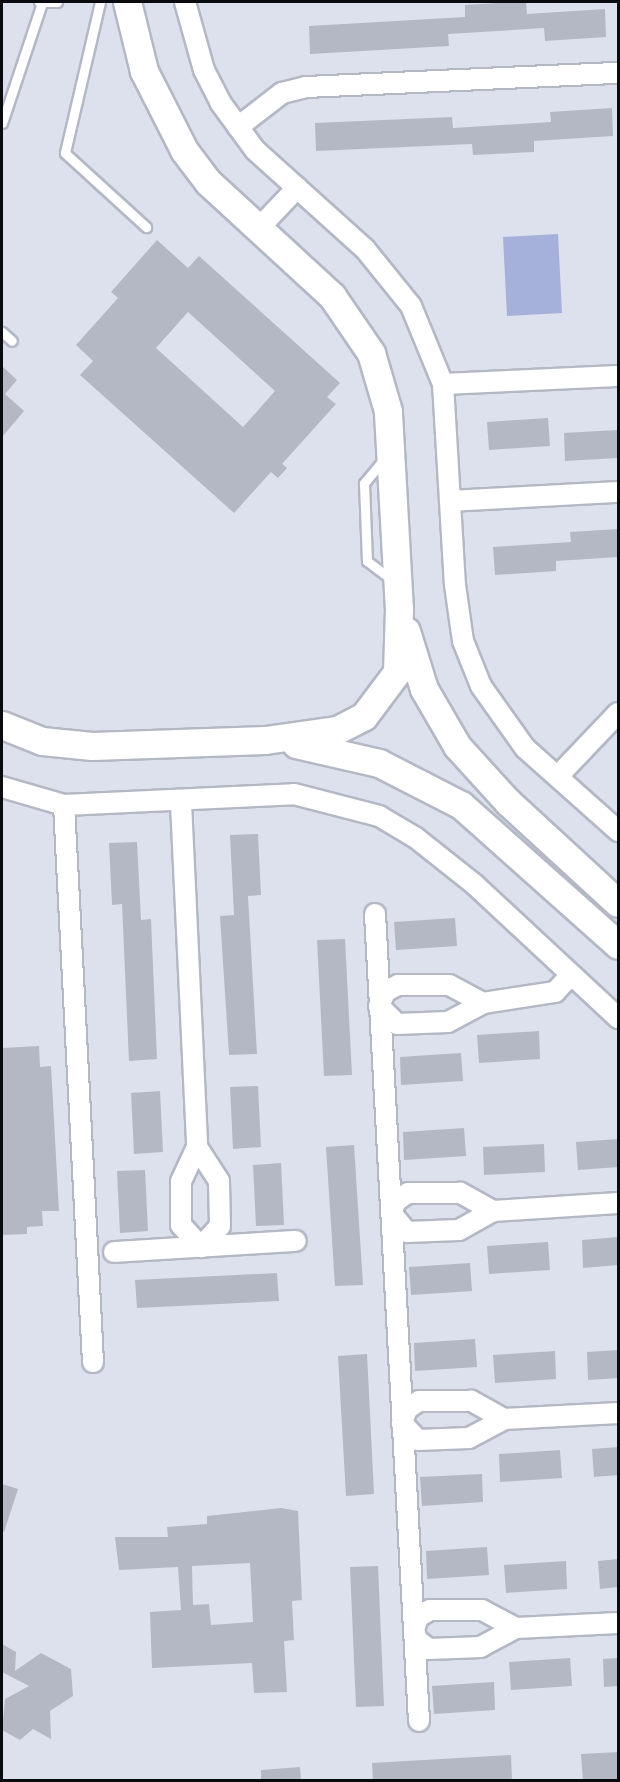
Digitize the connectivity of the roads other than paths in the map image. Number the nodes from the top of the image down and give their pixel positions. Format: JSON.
{"nodes":[{"id":1,"x":40,"y":2,"type":"edge"},
{"id":2,"x":57,"y":2,"type":"edge"},
{"id":3,"x":100,"y":2,"type":"edge"},
{"id":4,"x":128,"y":2,"type":"edge"},
{"id":5,"x":185,"y":2,"type":"edge"},
{"id":6,"x":618,"y":73,"type":"edge"},
{"id":7,"x":2,"y":123,"type":"edge"},
{"id":8,"x":238,"y":127,"type":"junction"},
{"id":9,"x":297,"y":188,"type":"junction"},
{"id":10,"x":146,"y":227,"type":"dead end"},
{"id":11,"x":258,"y":229,"type":"junction"},
{"id":12,"x":2,"y":332,"type":"edge"},
{"id":13,"x":12,"y":341,"type":"dead end"},
{"id":14,"x":618,"y":376,"type":"edge"},
{"id":15,"x":443,"y":384,"type":"junction"},
{"id":16,"x":618,"y":492,"type":"edge"},
{"id":17,"x":450,"y":501,"type":"junction"},
{"id":18,"x":399,"y":597,"type":"junction"},
{"id":19,"x":618,"y":713,"type":"edge"},
{"id":20,"x":2,"y":725,"type":"edge"},
{"id":21,"x":266,"y":740,"type":"junction"},
{"id":22,"x":558,"y":776,"type":"junction"},
{"id":23,"x":2,"y":787,"type":"edge"},
{"id":24,"x":182,"y":803,"type":"junction"},
{"id":25,"x":64,"y":805,"type":"junction"},
{"id":26,"x":618,"y":831,"type":"edge"},
{"id":27,"x":618,"y":903,"type":"edge"},
{"id":28,"x":375,"y":914,"type":"dead end"},
{"id":29,"x":618,"y":945,"type":"edge"},
{"id":30,"x":571,"y":975,"type":"junction"},
{"id":31,"x":483,"y":1003,"type":"junction"},
{"id":32,"x":380,"y":1006,"type":"junction"},
{"id":33,"x":618,"y":1018,"type":"edge"},
{"id":34,"x":197,"y":1147,"type":"junction"},
{"id":35,"x":618,"y":1203,"type":"edge"},
{"id":36,"x":494,"y":1211,"type":"junction"},
{"id":37,"x":391,"y":1213,"type":"junction"},
{"id":38,"x":296,"y":1241,"type":"dead end"},
{"id":39,"x":201,"y":1247,"type":"junction"},
{"id":40,"x":114,"y":1252,"type":"dead end"},
{"id":41,"x":93,"y":1362,"type":"dead end"},
{"id":42,"x":618,"y":1413,"type":"edge"},
{"id":43,"x":504,"y":1419,"type":"junction"},
{"id":44,"x":402,"y":1423,"type":"junction"},
{"id":45,"x":618,"y":1623,"type":"edge"},
{"id":46,"x":516,"y":1628,"type":"junction"},
{"id":47,"x":414,"y":1630,"type":"junction"},
{"id":48,"x":418,"y":1721,"type":"dead end"}],
"edges":[{"from":1,"to":2,"type":"lane"},
{"from":1,"to":7,"type":"lane"},
{"from":3,"to":10,"type":"lane"},
{"from":4,"to":11,"type":"main road"},
{"from":5,"to":8,"type":"street"},
{"from":6,"to":8,"type":"street"},
{"from":8,"to":9,"type":"street"},
{"from":9,"to":11,"type":"street"},
{"from":9,"to":15,"type":"street"},
{"from":11,"to":18,"type":"main road"},
{"from":12,"to":13,"type":"lane"},
{"from":14,"to":15,"type":"street"},
{"from":15,"to":17,"type":"street"},
{"from":16,"to":17,"type":"street"},
{"from":17,"to":22,"type":"street"},
{"from":18,"to":21,"type":"main road"},
{"from":18,"to":27,"type":"main road"},
{"from":19,"to":22,"type":"street"},
{"from":20,"to":21,"type":"main road"},
{"from":21,"to":29,"type":"main road"},
{"from":22,"to":26,"type":"street"},
{"from":23,"to":25,"type":"street"},
{"from":24,"to":25,"type":"street"},
{"from":24,"to":30,"type":"street"},
{"from":24,"to":34,"type":"street"},
{"from":25,"to":41,"type":"street"},
{"from":28,"to":32,"type":"street"},
{"from":30,"to":31,"type":"street"},
{"from":30,"to":33,"type":"street"},
{"from":31,"to":32,"type":"street"},
{"from":31,"to":32,"type":"street"},
{"from":32,"to":37,"type":"street"},
{"from":34,"to":39,"type":"street"},
{"from":34,"to":39,"type":"street"},
{"from":35,"to":36,"type":"street"},
{"from":36,"to":37,"type":"street"},
{"from":36,"to":37,"type":"street"},
{"from":37,"to":44,"type":"street"},
{"from":38,"to":39,"type":"street"},
{"from":39,"to":40,"type":"street"},
{"from":42,"to":43,"type":"street"},
{"from":43,"to":44,"type":"street"},
{"from":43,"to":44,"type":"street"},
{"from":44,"to":47,"type":"street"},
{"from":45,"to":46,"type":"street"},
{"from":46,"to":47,"type":"street"},
{"from":46,"to":47,"type":"street"},
{"from":47,"to":48,"type":"street"}]}
